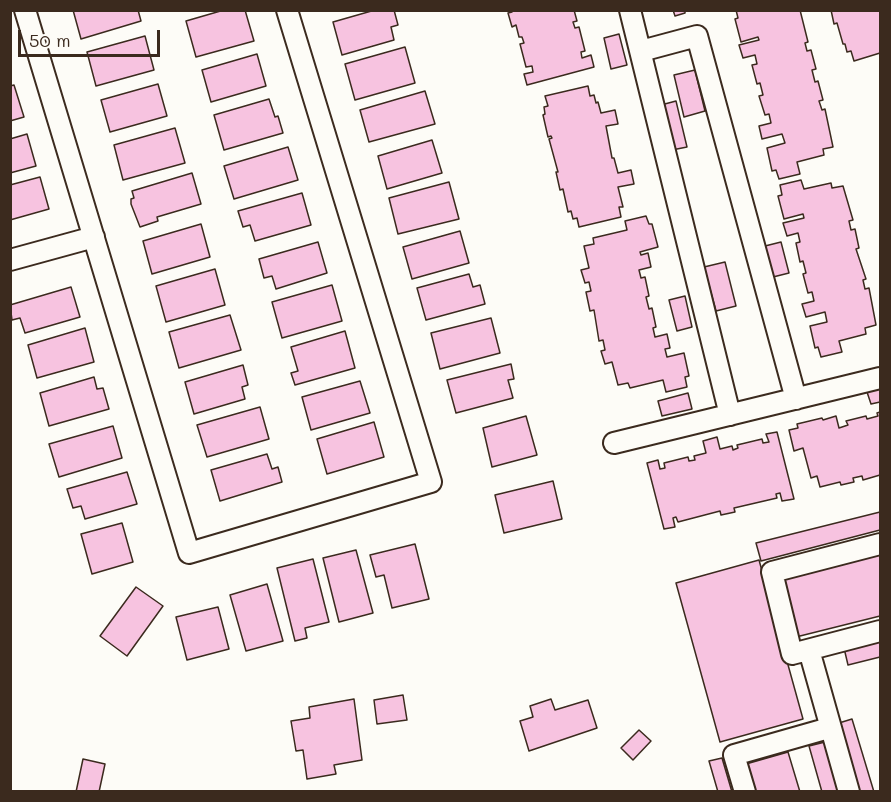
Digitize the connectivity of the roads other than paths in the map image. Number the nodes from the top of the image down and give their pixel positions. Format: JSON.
{"nodes":[{"id":1,"x":25,"y":10,"type":"edge"},
{"id":2,"x":286,"y":10,"type":"edge"},
{"id":3,"x":630,"y":10,"type":"edge"},
{"id":4,"x":641,"y":51,"type":"junction"},
{"id":5,"x":94,"y":237,"type":"junction"},
{"id":6,"x":10,"y":260,"type":"edge"},
{"id":7,"x":880,"y":378,"type":"edge"},
{"id":8,"x":796,"y":399,"type":"junction"},
{"id":9,"x":730,"y":415,"type":"junction"},
{"id":10,"x":614,"y":443,"type":"dead end"},
{"id":11,"x":880,"y":544,"type":"edge"},
{"id":12,"x":880,"y":631,"type":"edge"},
{"id":13,"x":809,"y":650,"type":"junction"},
{"id":14,"x":829,"y":728,"type":"junction"},
{"id":15,"x":745,"y":792,"type":"edge"},
{"id":16,"x":849,"y":792,"type":"edge"}],
"edges":[{"from":1,"to":5,"type":"street"},
{"from":2,"to":5,"type":"street"},
{"from":3,"to":4,"type":"street"},
{"from":4,"to":8,"type":"street"},
{"from":4,"to":9,"type":"street"},
{"from":5,"to":6,"type":"street"},
{"from":7,"to":8,"type":"street"},
{"from":8,"to":9,"type":"street"},
{"from":9,"to":10,"type":"street"},
{"from":11,"to":13,"type":"street"},
{"from":12,"to":13,"type":"street"},
{"from":13,"to":14,"type":"street"},
{"from":14,"to":15,"type":"street"},
{"from":14,"to":16,"type":"street"}]}
